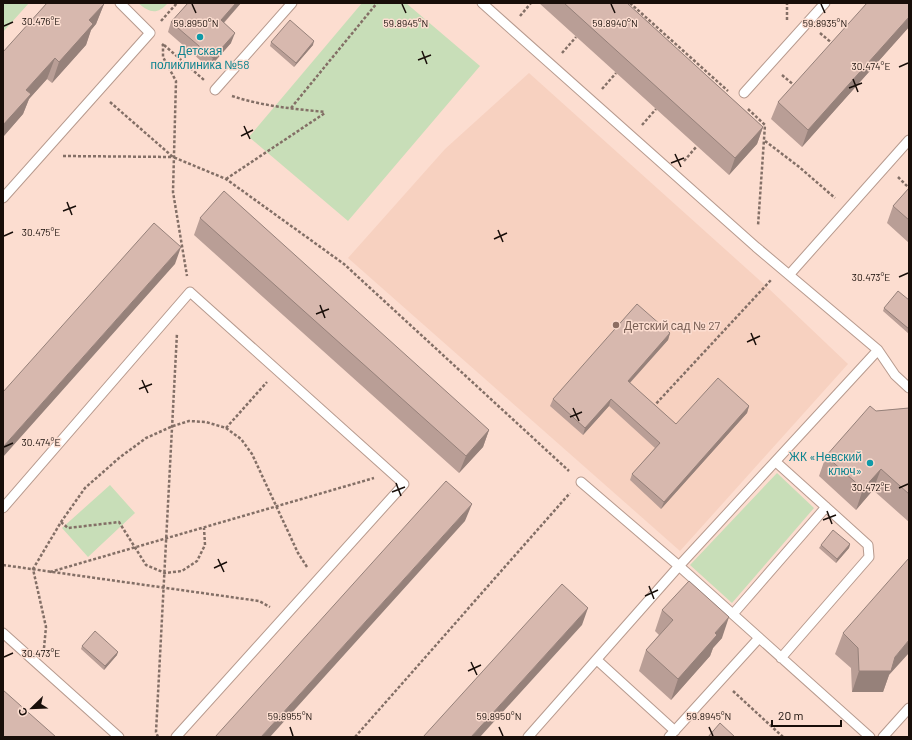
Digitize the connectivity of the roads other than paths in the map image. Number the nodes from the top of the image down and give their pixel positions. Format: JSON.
{"nodes":[{"id":1,"x":120,"y":3,"type":"edge"},
{"id":2,"x":292,"y":3,"type":"edge"},
{"id":3,"x":482,"y":3,"type":"edge"},
{"id":4,"x":825,"y":3,"type":"edge"},
{"id":5,"x":215,"y":90,"type":"dead end"},
{"id":6,"x":744,"y":93,"type":"dead end"},
{"id":7,"x":909,"y":140,"type":"edge"},
{"id":8,"x":3,"y":198,"type":"edge"},
{"id":9,"x":789,"y":275,"type":"junction"},
{"id":10,"x":878,"y":350,"type":"junction"},
{"id":11,"x":909,"y":388,"type":"edge"},
{"id":12,"x":776,"y":462,"type":"junction"},
{"id":13,"x":581,"y":482,"type":"road end"},
{"id":14,"x":826,"y":507,"type":"junction"},
{"id":15,"x":3,"y":508,"type":"edge"},
{"id":16,"x":679,"y":566,"type":"junction"},
{"id":17,"x":733,"y":614,"type":"junction"},
{"id":18,"x":3,"y":633,"type":"edge"},
{"id":19,"x":759,"y":638,"type":"junction"},
{"id":20,"x":781,"y":658,"type":"junction"},
{"id":21,"x":597,"y":660,"type":"junction"},
{"id":22,"x":909,"y":708,"type":"edge"},
{"id":23,"x":672,"y":734,"type":"edge"},
{"id":24,"x":119,"y":737,"type":"edge"},
{"id":25,"x":176,"y":737,"type":"edge"},
{"id":26,"x":528,"y":737,"type":"edge"},
{"id":27,"x":870,"y":737,"type":"edge"},
{"id":28,"x":883,"y":737,"type":"edge"}],
"edges":[{"from":1,"to":8,"type":"lane"},
{"from":2,"to":5,"type":"lane"},
{"from":3,"to":9,"type":"lane"},
{"from":4,"to":6,"type":"lane"},
{"from":7,"to":9,"type":"lane"},
{"from":9,"to":10,"type":"lane"},
{"from":10,"to":11,"type":"lane"},
{"from":10,"to":12,"type":"lane"},
{"from":12,"to":14,"type":"lane"},
{"from":12,"to":16,"type":"lane"},
{"from":13,"to":16,"type":"lane"},
{"from":14,"to":17,"type":"lane"},
{"from":14,"to":20,"type":"lane"},
{"from":15,"to":25,"type":"lane"},
{"from":16,"to":17,"type":"lane"},
{"from":16,"to":21,"type":"lane"},
{"from":17,"to":19,"type":"lane"},
{"from":18,"to":24,"type":"lane"},
{"from":19,"to":20,"type":"lane"},
{"from":19,"to":23,"type":"lane"},
{"from":20,"to":27,"type":"lane"},
{"from":21,"to":23,"type":"lane"},
{"from":21,"to":26,"type":"lane"},
{"from":22,"to":28,"type":"lane"}]}
